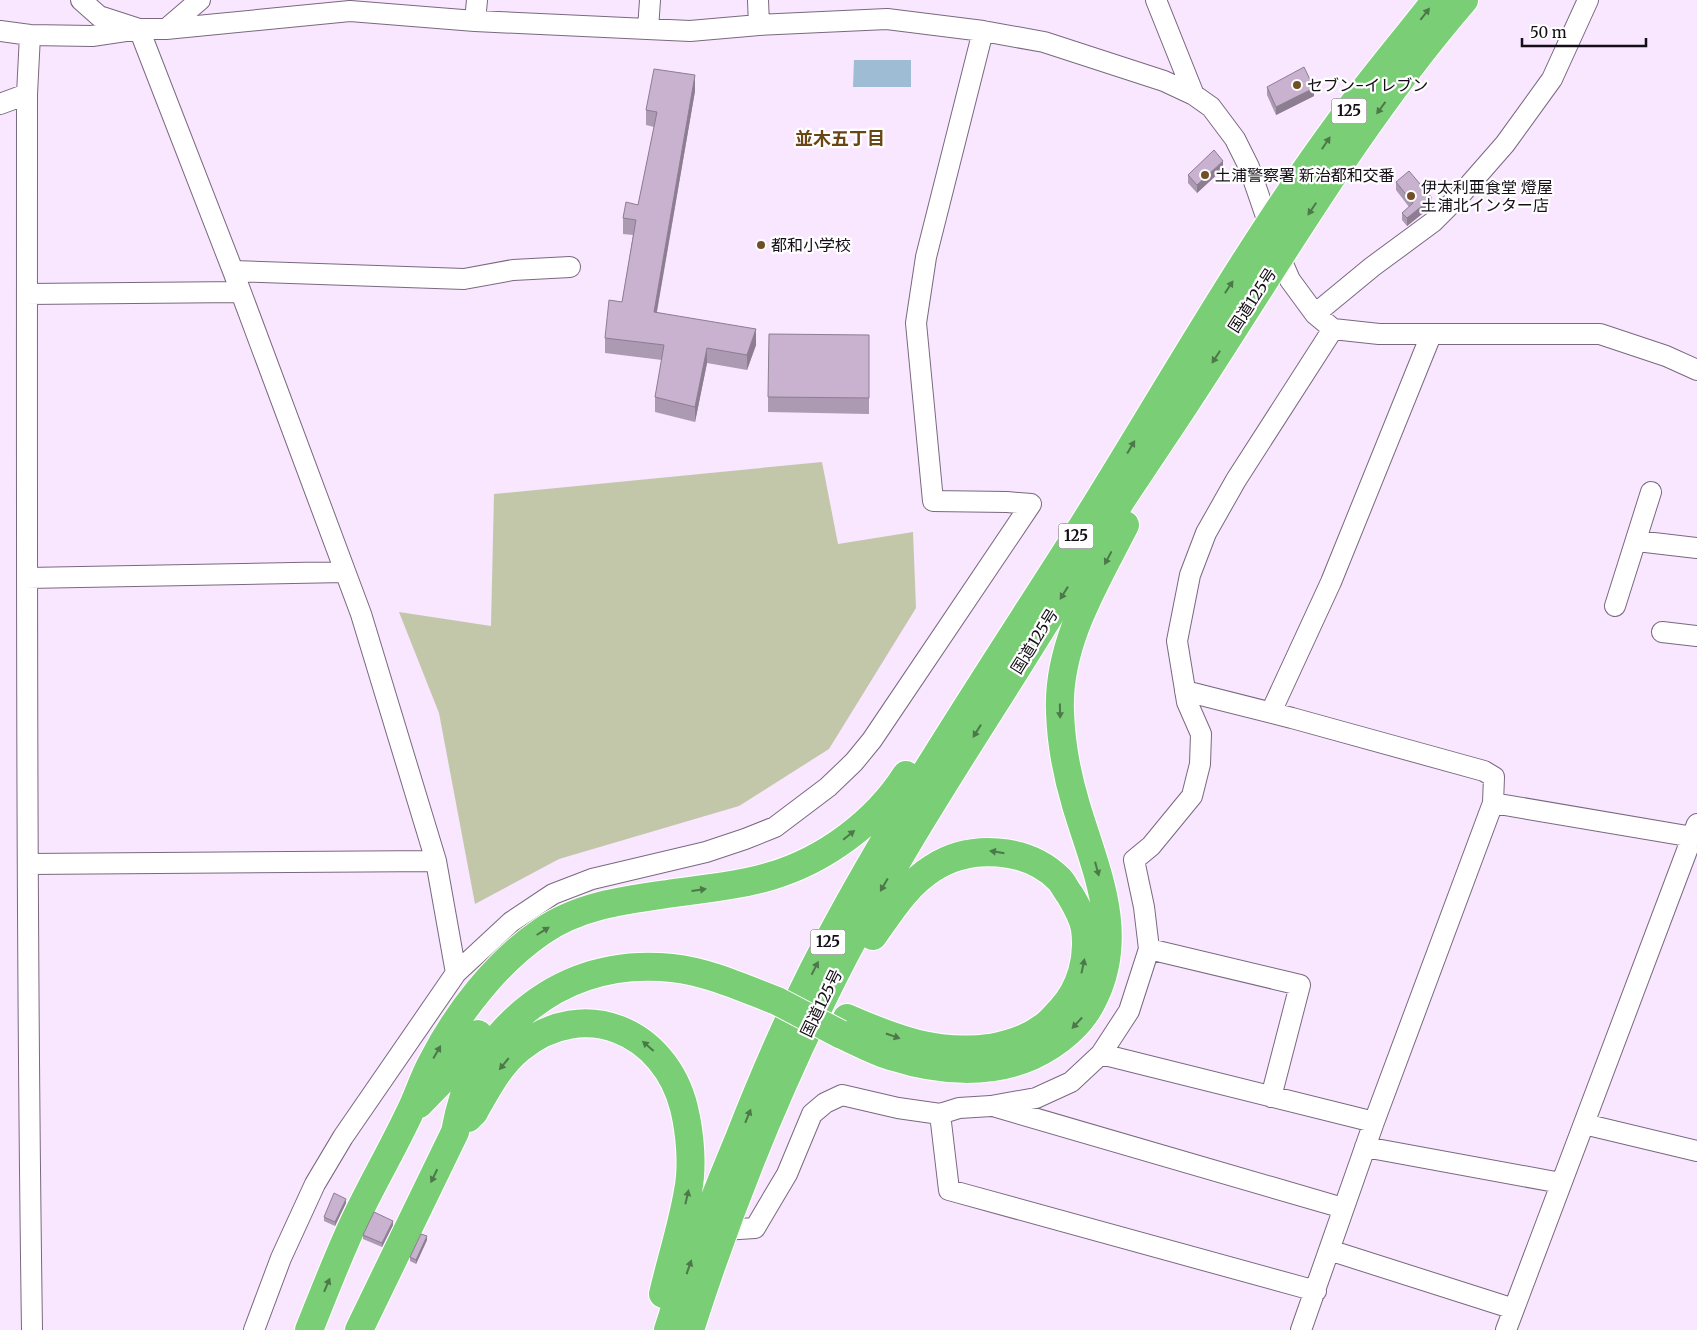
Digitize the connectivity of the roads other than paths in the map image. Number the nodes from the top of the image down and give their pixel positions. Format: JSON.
{"nodes":[{"id":1,"x":81,"y":0,"type":"edge"},
{"id":2,"x":200,"y":0,"type":"edge"},
{"id":3,"x":477,"y":0,"type":"edge"},
{"id":4,"x":650,"y":0,"type":"edge"},
{"id":5,"x":758,"y":0,"type":"edge"},
{"id":6,"x":1156,"y":0,"type":"edge"},
{"id":7,"x":1436,"y":0,"type":"edge"},
{"id":8,"x":1464,"y":0,"type":"edge"},
{"id":9,"x":1588,"y":0,"type":"edge"},
{"id":10,"x":475,"y":21,"type":"junction"},
{"id":11,"x":759,"y":25,"type":"junction"},
{"id":12,"x":139,"y":29,"type":"junction"},
{"id":13,"x":166,"y":29,"type":"junction"},
{"id":14,"x":648,"y":29,"type":"junction"},
{"id":15,"x":0,"y":31,"type":"edge"},
{"id":16,"x":983,"y":31,"type":"junction"},
{"id":17,"x":30,"y":35,"type":"junction"},
{"id":18,"x":27,"y":94,"type":"junction"},
{"id":19,"x":1194,"y":95,"type":"junction"},
{"id":20,"x":0,"y":104,"type":"edge"},
{"id":21,"x":1269,"y":226,"type":"junction"},
{"id":22,"x":1280,"y":256,"type":"junction"},
{"id":23,"x":570,"y":268,"type":"dead end"},
{"id":24,"x":232,"y":271,"type":"junction"},
{"id":25,"x":239,"y":292,"type":"junction"},
{"id":26,"x":27,"y":294,"type":"junction"},
{"id":27,"x":1315,"y":314,"type":"junction"},
{"id":28,"x":1334,"y":329,"type":"junction"},
{"id":29,"x":1431,"y":335,"type":"junction"},
{"id":30,"x":1697,"y":370,"type":"edge"},
{"id":31,"x":1185,"y":405,"type":"junction"},
{"id":32,"x":1651,"y":492,"type":"dead end"},
{"id":33,"x":1637,"y":541,"type":"junction"},
{"id":34,"x":1697,"y":548,"type":"edge"},
{"id":35,"x":345,"y":572,"type":"junction"},
{"id":36,"x":27,"y":578,"type":"junction"},
{"id":37,"x":1046,"y":584,"type":"junction"},
{"id":38,"x":1616,"y":606,"type":"dead end"},
{"id":39,"x":1662,"y":632,"type":"dead end"},
{"id":40,"x":1697,"y":636,"type":"edge"},
{"id":41,"x":1185,"y":691,"type":"junction"},
{"id":42,"x":1272,"y":712,"type":"junction"},
{"id":43,"x":1493,"y":803,"type":"junction"},
{"id":44,"x":1695,"y":830,"type":"edge"},
{"id":45,"x":436,"y":861,"type":"junction"},
{"id":46,"x":28,"y":864,"type":"junction"},
{"id":47,"x":1149,"y":949,"type":"junction"},
{"id":48,"x":456,"y":973,"type":"junction"},
{"id":49,"x":780,"y":994,"type":"junction"},
{"id":50,"x":844,"y":1026,"type":"junction"},
{"id":51,"x":1101,"y":1054,"type":"junction"},
{"id":52,"x":786,"y":1078,"type":"junction"},
{"id":53,"x":1271,"y":1097,"type":"junction"},
{"id":54,"x":991,"y":1106,"type":"junction"},
{"id":55,"x":410,"y":1112,"type":"junction"},
{"id":56,"x":940,"y":1114,"type":"junction"},
{"id":57,"x":1374,"y":1122,"type":"junction"},
{"id":58,"x":1584,"y":1124,"type":"junction"},
{"id":59,"x":455,"y":1132,"type":"junction"},
{"id":60,"x":1365,"y":1147,"type":"junction"},
{"id":61,"x":1697,"y":1151,"type":"edge"},
{"id":62,"x":1561,"y":1183,"type":"junction"},
{"id":63,"x":1343,"y":1208,"type":"junction"},
{"id":64,"x":723,"y":1230,"type":"junction"},
{"id":65,"x":1329,"y":1250,"type":"junction"},
{"id":66,"x":1316,"y":1291,"type":"junction"},
{"id":67,"x":1514,"y":1309,"type":"junction"},
{"id":68,"x":32,"y":1330,"type":"edge"},
{"id":69,"x":254,"y":1330,"type":"edge"},
{"id":70,"x":309,"y":1330,"type":"edge"},
{"id":71,"x":359,"y":1330,"type":"edge"},
{"id":72,"x":656,"y":1330,"type":"edge"},
{"id":73,"x":668,"y":1330,"type":"edge"},
{"id":74,"x":690,"y":1330,"type":"edge"},
{"id":75,"x":1301,"y":1330,"type":"edge"},
{"id":76,"x":1506,"y":1330,"type":"edge"}],
"edges":[{"from":1,"to":12,"type":"street"},
{"from":2,"to":13,"type":"street"},
{"from":3,"to":10,"type":"street"},
{"from":4,"to":14,"type":"street"},
{"from":5,"to":11,"type":"street"},
{"from":6,"to":19,"type":"street"},
{"from":21,"to":7,"type":"highway","name":"国道125号","number":"125","one_way":true},
{"from":8,"to":22,"type":"highway","name":"国道125号","number":"125","one_way":true},
{"from":9,"to":27,"type":"street"},
{"from":10,"to":13,"type":"street"},
{"from":10,"to":14,"type":"street"},
{"from":11,"to":14,"type":"street"},
{"from":11,"to":16,"type":"street"},
{"from":12,"to":13,"type":"street"},
{"from":12,"to":17,"type":"street"},
{"from":12,"to":24,"type":"street"},
{"from":15,"to":17,"type":"street"},
{"from":16,"to":19,"type":"street"},
{"from":16,"to":48,"type":"street"},
{"from":17,"to":18,"type":"street"},
{"from":18,"to":20,"type":"street"},
{"from":18,"to":26,"type":"street"},
{"from":19,"to":21,"type":"street"},
{"from":21,"to":22,"type":"street"},
{"from":37,"to":21,"type":"highway","name":"国道125号","number":"125","one_way":true},
{"from":22,"to":27,"type":"street"},
{"from":22,"to":31,"type":"highway","name":"国道125号","number":"125","one_way":true},
{"from":23,"to":24,"type":"street"},
{"from":24,"to":25,"type":"street"},
{"from":25,"to":26,"type":"street"},
{"from":25,"to":35,"type":"street"},
{"from":26,"to":36,"type":"street"},
{"from":27,"to":28,"type":"street"},
{"from":28,"to":29,"type":"street"},
{"from":28,"to":41,"type":"street"},
{"from":29,"to":30,"type":"street"},
{"from":29,"to":42,"type":"street"},
{"from":31,"to":50,"type":"highway","one_way":true},
{"from":31,"to":52,"type":"highway","name":"国道125号","number":"125","one_way":true},
{"from":32,"to":33,"type":"street"},
{"from":33,"to":34,"type":"street"},
{"from":33,"to":38,"type":"street"},
{"from":35,"to":36,"type":"street"},
{"from":35,"to":45,"type":"street"},
{"from":36,"to":46,"type":"street"},
{"from":55,"to":37,"type":"highway","one_way":true},
{"from":73,"to":37,"type":"highway","name":"国道125号","number":"125","one_way":true},
{"from":39,"to":40,"type":"street"},
{"from":41,"to":42,"type":"street"},
{"from":41,"to":47,"type":"street"},
{"from":42,"to":43,"type":"street"},
{"from":43,"to":44,"type":"street"},
{"from":43,"to":57,"type":"street"},
{"from":44,"to":58,"type":"street"},
{"from":45,"to":46,"type":"street"},
{"from":45,"to":48,"type":"street"},
{"from":46,"to":68,"type":"street"},
{"from":47,"to":51,"type":"street"},
{"from":47,"to":53,"type":"street"},
{"from":48,"to":69,"type":"street"},
{"from":49,"to":50,"type":"highway","bridge":true},
{"from":49,"to":55,"type":"highway"},
{"from":49,"to":59,"type":"highway"},
{"from":50,"to":52,"type":"highway","one_way":true},
{"from":51,"to":53,"type":"street"},
{"from":51,"to":54,"type":"street"},
{"from":52,"to":64,"type":"highway","name":"国道125号","number":"125"},
{"from":53,"to":57,"type":"street"},
{"from":54,"to":56,"type":"street"},
{"from":54,"to":63,"type":"street"},
{"from":70,"to":55,"type":"highway","one_way":true},
{"from":56,"to":64,"type":"street"},
{"from":56,"to":66,"type":"street"},
{"from":57,"to":60,"type":"street"},
{"from":58,"to":61,"type":"street"},
{"from":58,"to":62,"type":"street"},
{"from":59,"to":71,"type":"highway","one_way":true},
{"from":72,"to":59,"type":"highway","one_way":true},
{"from":60,"to":62,"type":"street"},
{"from":60,"to":63,"type":"street"},
{"from":62,"to":67,"type":"street"},
{"from":63,"to":65,"type":"street"},
{"from":64,"to":74,"type":"highway","name":"国道125号","number":"125"},
{"from":65,"to":66,"type":"street"},
{"from":65,"to":67,"type":"street"},
{"from":66,"to":75,"type":"street"},
{"from":67,"to":76,"type":"street"}]}
